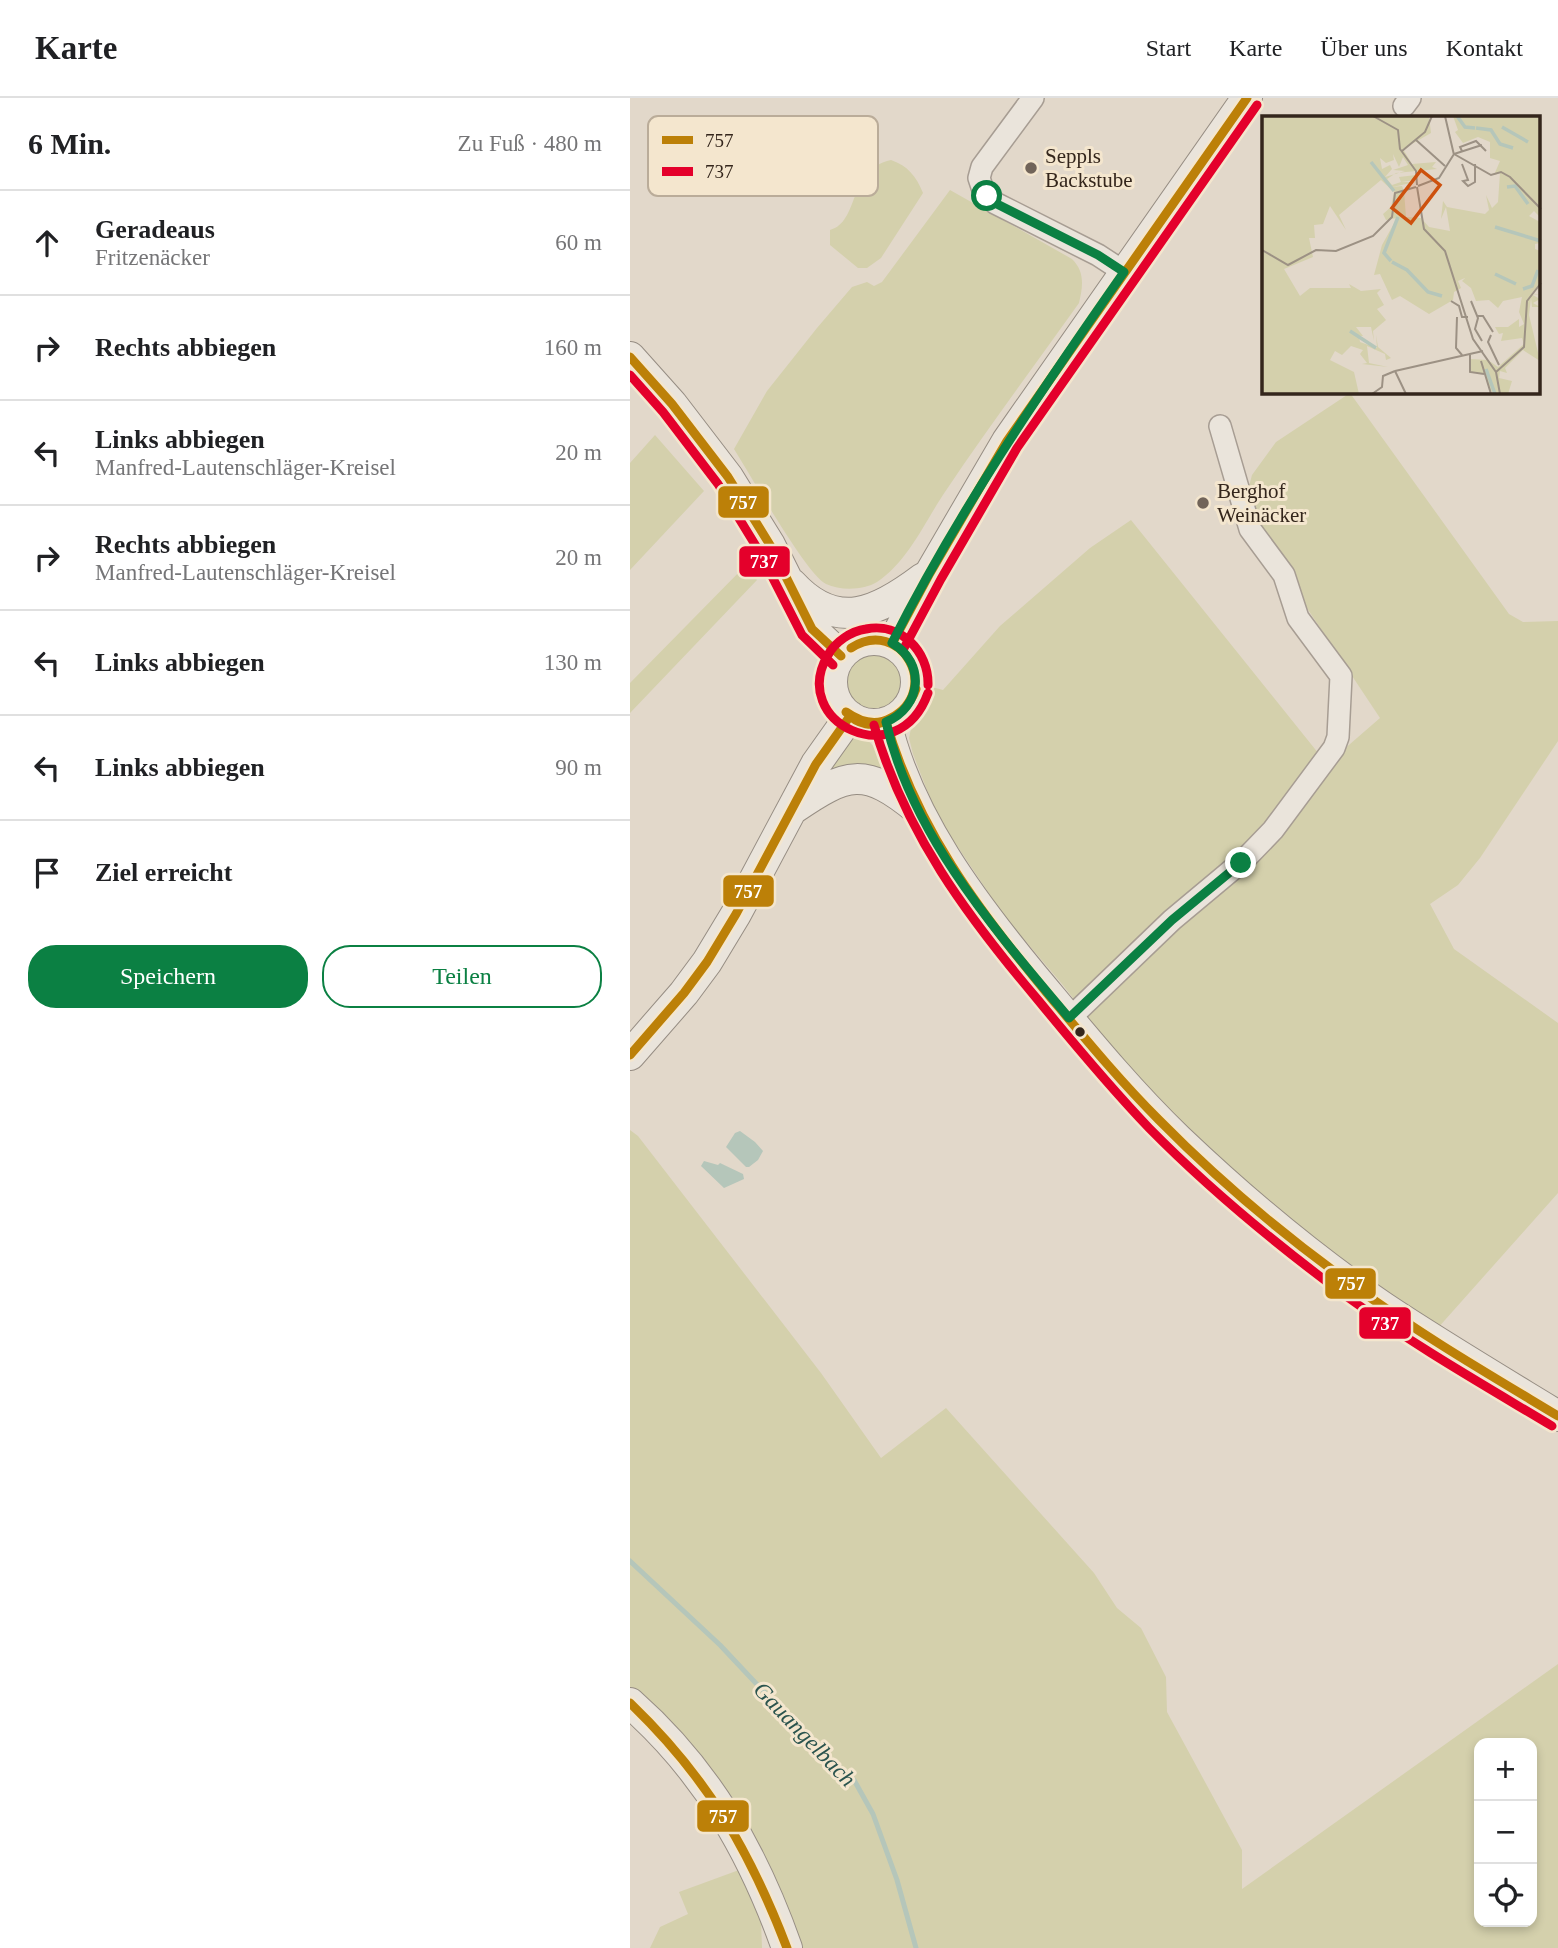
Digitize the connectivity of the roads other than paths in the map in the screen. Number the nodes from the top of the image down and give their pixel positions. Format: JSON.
{"nodes":[{"id":1,"x":1033,"y":98,"type":"edge"},
{"id":2,"x":1247,"y":98,"type":"edge"},
{"id":3,"x":1124,"y":272,"type":"junction"},
{"id":4,"x":630,"y":357,"type":"edge"},
{"id":5,"x":1220,"y":426,"type":"dead end"},
{"id":6,"x":930,"y":573,"type":"junction"},
{"id":7,"x":797,"y":588,"type":"junction"},
{"id":8,"x":892,"y":643,"type":"junction"},
{"id":9,"x":841,"y":656,"type":"junction"},
{"id":10,"x":849,"y":716,"type":"junction"},
{"id":11,"x":886,"y":722,"type":"junction"},
{"id":12,"x":791,"y":811,"type":"junction"},
{"id":13,"x":921,"y":813,"type":"junction"},
{"id":14,"x":1069,"y":1018,"type":"junction"},
{"id":15,"x":630,"y":1055,"type":"edge"},
{"id":16,"x":1558,"y":1416,"type":"edge"},
{"id":17,"x":630,"y":1703,"type":"edge"},
{"id":18,"x":787,"y":1948,"type":"edge"}],
"edges":[{"from":1,"to":3,"type":"street"},
{"from":2,"to":3,"type":"main road"},
{"from":3,"to":6,"type":"main road"},
{"from":4,"to":7,"type":"main road"},
{"from":5,"to":14,"type":"street"},
{"from":6,"to":7,"type":"main road"},
{"from":6,"to":8,"type":"main road"},
{"from":7,"to":9,"type":"main road"},
{"from":8,"to":9,"type":"main road"},
{"from":8,"to":11,"type":"main road"},
{"from":9,"to":10,"type":"main road"},
{"from":10,"to":11,"type":"main road"},
{"from":10,"to":12,"type":"main road"},
{"from":11,"to":13,"type":"main road"},
{"from":12,"to":13,"type":"main road"},
{"from":12,"to":15,"type":"main road"},
{"from":13,"to":14,"type":"main road"},
{"from":14,"to":16,"type":"main road"},
{"from":17,"to":18,"type":"main road"}]}
